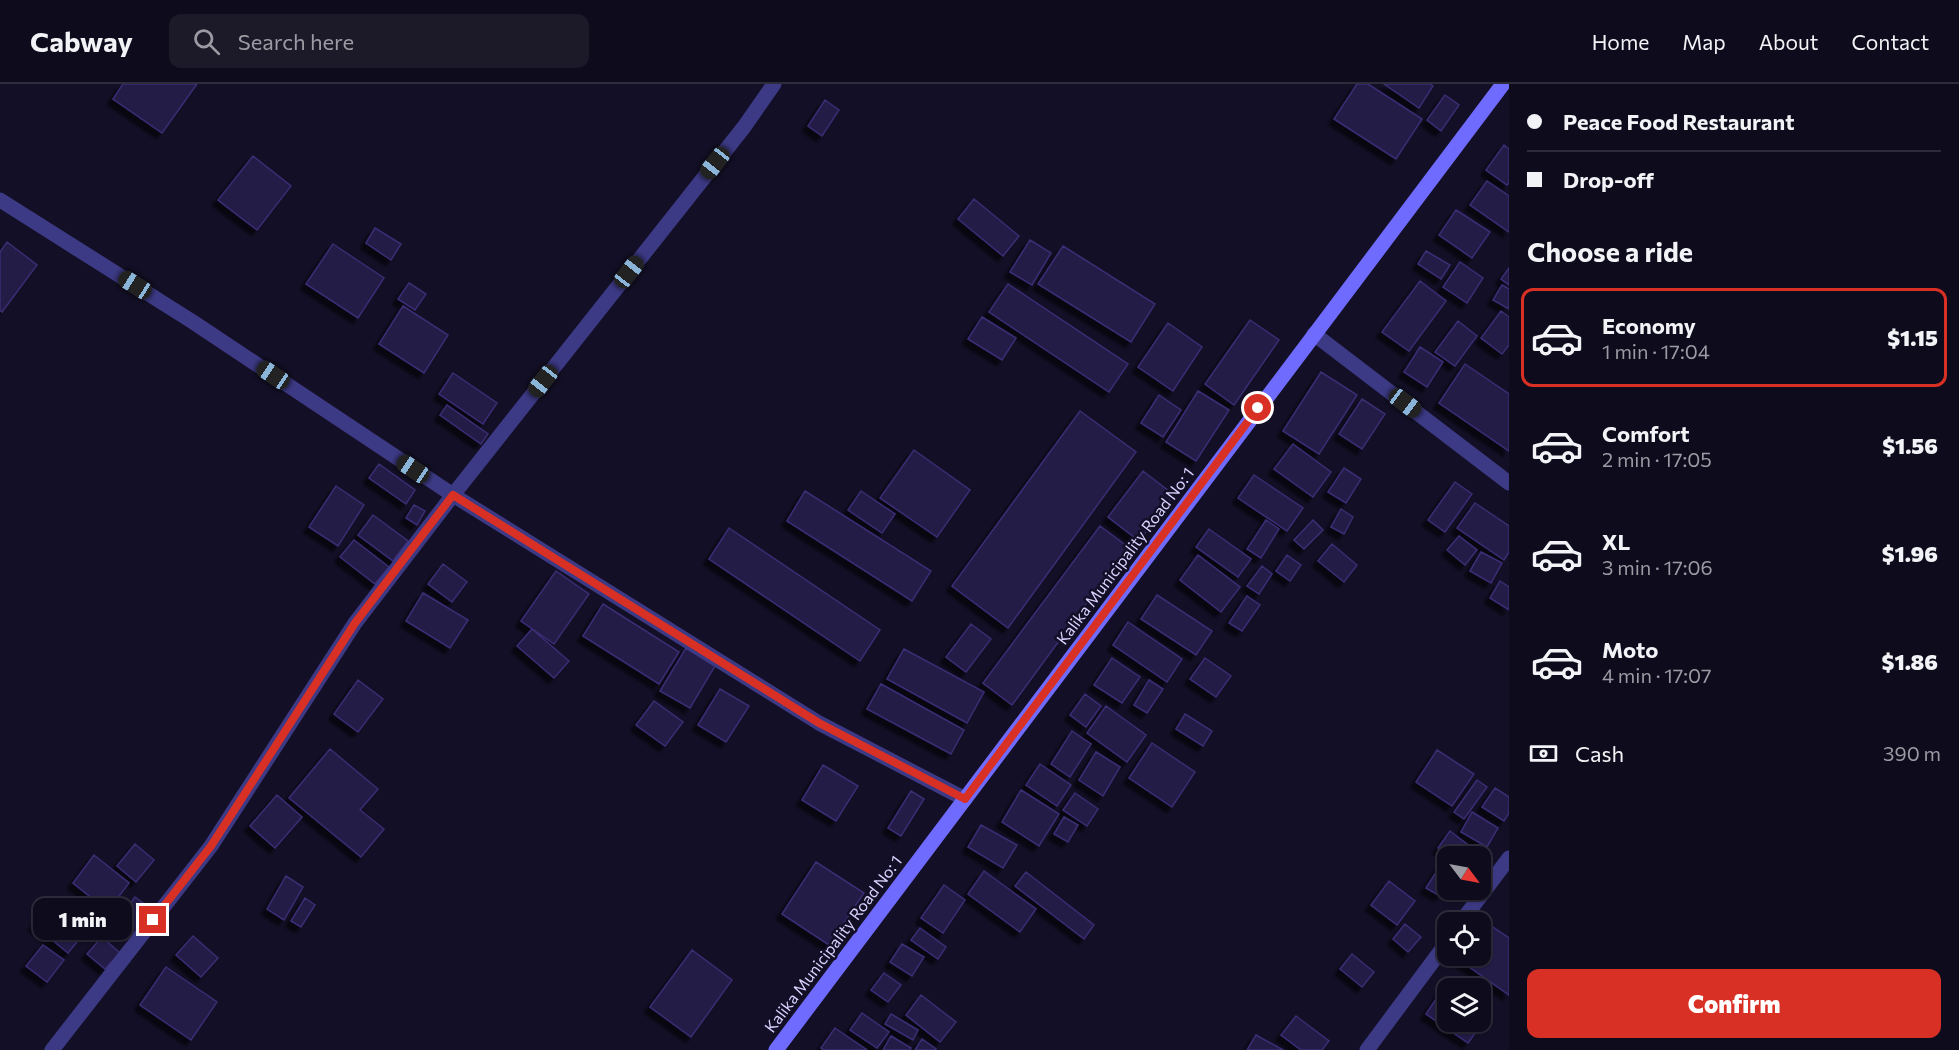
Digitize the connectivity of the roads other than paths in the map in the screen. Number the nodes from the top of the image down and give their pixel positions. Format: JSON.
{"nodes":[{"id":1,"x":774,"y":84,"type":"edge"},
{"id":2,"x":1503,"y":84,"type":"edge"},
{"id":3,"x":0,"y":200,"type":"edge"},
{"id":4,"x":1314,"y":334,"type":"junction"},
{"id":5,"x":1509,"y":483,"type":"edge"},
{"id":6,"x":453,"y":495,"type":"junction"},
{"id":7,"x":965,"y":799,"type":"junction"},
{"id":8,"x":1509,"y":858,"type":"edge"},
{"id":9,"x":1468,"y":912,"type":"edge"},
{"id":10,"x":1437,"y":956,"type":"edge"},
{"id":11,"x":52,"y":1050,"type":"edge"},
{"id":12,"x":776,"y":1050,"type":"edge"},
{"id":13,"x":1367,"y":1050,"type":"edge"}],
"edges":[{"from":1,"to":6,"type":"street"},
{"from":2,"to":4,"type":"street","name":"Kalika Municipality Road No: 1"},
{"from":3,"to":6,"type":"street"},
{"from":4,"to":5,"type":"street"},
{"from":4,"to":7,"type":"street","name":"Kalika Municipality Road No: 1"},
{"from":6,"to":7,"type":"street"},
{"from":6,"to":11,"type":"street"},
{"from":7,"to":12,"type":"street","name":"Kalika Municipality Road No: 1"},
{"from":8,"to":9,"type":"street"},
{"from":10,"to":13,"type":"street"}]}
